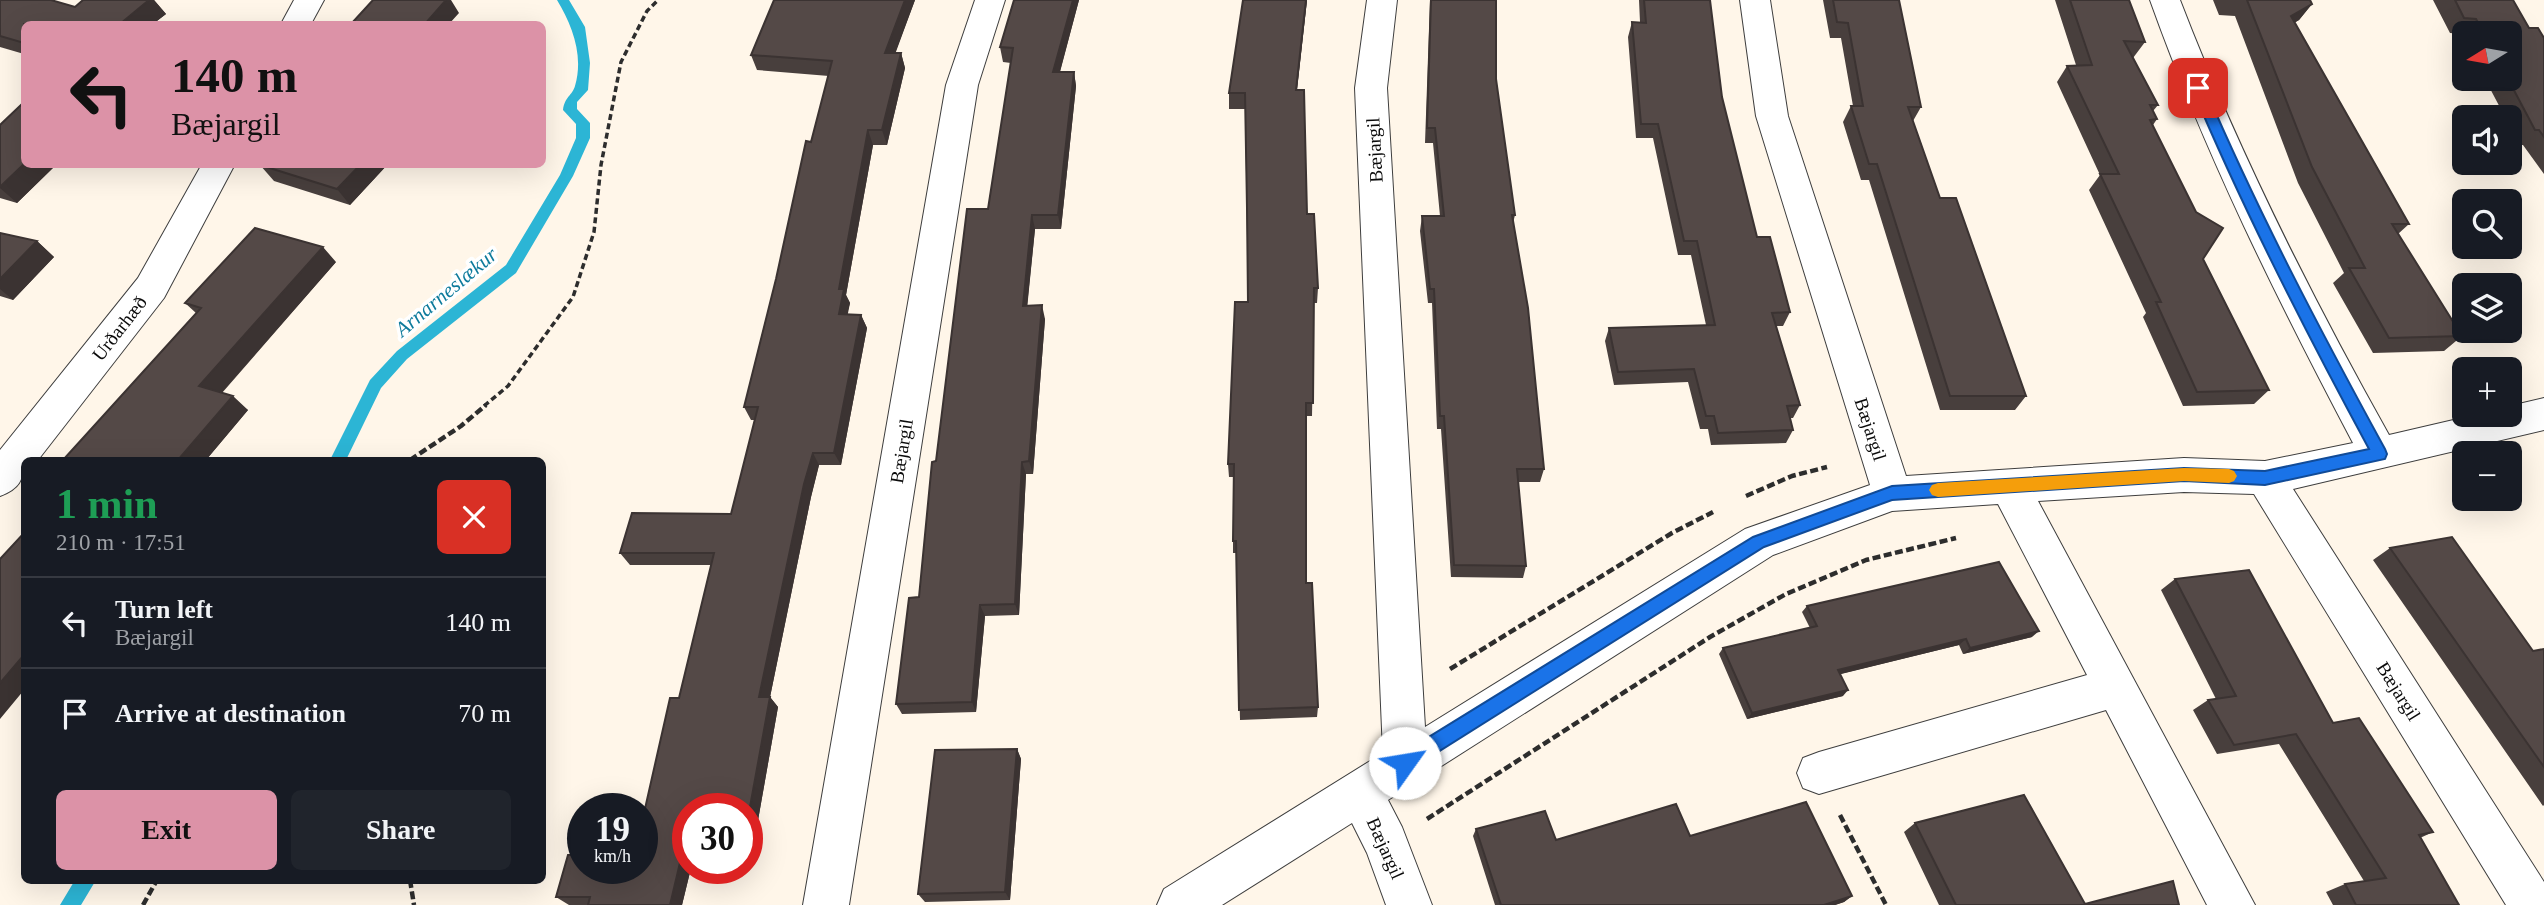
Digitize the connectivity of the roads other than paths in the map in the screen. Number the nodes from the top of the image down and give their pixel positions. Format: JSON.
{"nodes":[{"id":1,"x":309,"y":0,"type":"edge"},
{"id":2,"x":990,"y":0,"type":"edge"},
{"id":3,"x":1382,"y":0,"type":"edge"},
{"id":4,"x":1755,"y":0,"type":"edge"},
{"id":5,"x":2165,"y":0,"type":"edge"},
{"id":6,"x":298,"y":21,"type":"edge"},
{"id":7,"x":217,"y":168,"type":"edge"},
{"id":8,"x":2544,"y":414,"type":"edge"},
{"id":9,"x":2379,"y":454,"type":"junction"},
{"id":10,"x":2265,"y":478,"type":"junction"},
{"id":11,"x":0,"y":479,"type":"edge"},
{"id":12,"x":2009,"y":486,"type":"junction"},
{"id":13,"x":1892,"y":494,"type":"junction"},
{"id":14,"x":2116,"y":687,"type":"junction"},
{"id":15,"x":1405,"y":763,"type":"junction"},
{"id":16,"x":1819,"y":773,"type":"road end"},
{"id":17,"x":1360,"y":792,"type":"junction"},
{"id":18,"x":826,"y":905,"type":"edge"},
{"id":19,"x":1181,"y":905,"type":"edge"},
{"id":20,"x":1409,"y":905,"type":"edge"},
{"id":21,"x":2232,"y":905,"type":"edge"},
{"id":22,"x":2532,"y":905,"type":"edge"}],
"edges":[{"from":1,"to":6,"type":"street"},
{"from":2,"to":18,"type":"street","name":"Bæjargil"},
{"from":3,"to":15,"type":"street","name":"Bæjargil"},
{"from":4,"to":13,"type":"street","name":"Bæjargil"},
{"from":5,"to":9,"type":"street"},
{"from":7,"to":11,"type":"street","name":"Urðarhæð"},
{"from":8,"to":9,"type":"street","name":"Bæjargil"},
{"from":9,"to":10,"type":"street","name":"Bæjargil"},
{"from":10,"to":12,"type":"street","name":"Bæjargil"},
{"from":10,"to":22,"type":"street","name":"Bæjargil"},
{"from":12,"to":13,"type":"street","name":"Bæjargil"},
{"from":12,"to":14,"type":"street"},
{"from":13,"to":15,"type":"street","name":"Bæjargil"},
{"from":14,"to":16,"type":"street"},
{"from":14,"to":21,"type":"street"},
{"from":15,"to":17,"type":"street","name":"Bæjargil"},
{"from":17,"to":19,"type":"street","name":"Bæjargil"},
{"from":17,"to":20,"type":"street","name":"Bæjargil"}]}
